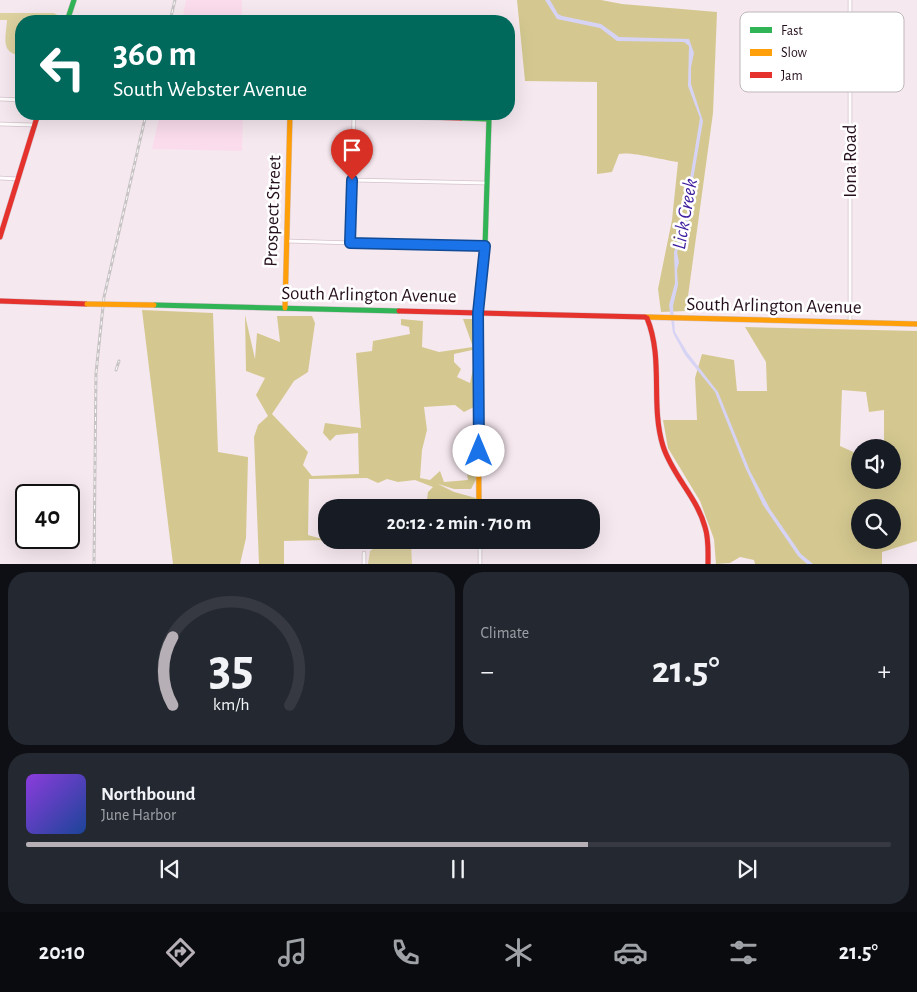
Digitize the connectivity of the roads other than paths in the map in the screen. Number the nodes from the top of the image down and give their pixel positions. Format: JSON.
{"nodes":[{"id":1,"x":74,"y":0,"type":"edge"},
{"id":2,"x":69,"y":15,"type":"edge"},
{"id":3,"x":850,"y":92,"type":"edge"},
{"id":4,"x":0,"y":99,"type":"edge"},
{"id":5,"x":15,"y":100,"type":"edge"},
{"id":6,"x":36,"y":120,"type":"edge"},
{"id":7,"x":290,"y":120,"type":"edge"},
{"id":8,"x":354,"y":120,"type":"edge"},
{"id":9,"x":489,"y":120,"type":"edge"},
{"id":10,"x":0,"y":124,"type":"edge"},
{"id":11,"x":34,"y":125,"type":"junction"},
{"id":12,"x":0,"y":178,"type":"edge"},
{"id":13,"x":18,"y":179,"type":"junction"},
{"id":14,"x":352,"y":180,"type":"junction"},
{"id":15,"x":487,"y":183,"type":"junction"},
{"id":16,"x":0,"y":237,"type":"edge"},
{"id":17,"x":287,"y":241,"type":"junction"},
{"id":18,"x":350,"y":243,"type":"junction"},
{"id":19,"x":485,"y":246,"type":"junction"},
{"id":20,"x":0,"y":301,"type":"edge"},
{"id":21,"x":285,"y":308,"type":"junction"},
{"id":22,"x":478,"y":313,"type":"junction"},
{"id":23,"x":647,"y":318,"type":"junction"},
{"id":24,"x":850,"y":323,"type":"junction"},
{"id":25,"x":917,"y":324,"type":"edge"},
{"id":26,"x":480,"y":499,"type":"edge"},
{"id":27,"x":480,"y":549,"type":"edge"},
{"id":28,"x":364,"y":553,"type":"dead end"},
{"id":29,"x":364,"y":564,"type":"edge"},
{"id":30,"x":480,"y":564,"type":"edge"},
{"id":31,"x":708,"y":564,"type":"edge"}],
"edges":[{"from":1,"to":2,"type":"main road"},
{"from":3,"to":24,"type":"street","name":"Iona Road"},
{"from":4,"to":5,"type":"street"},
{"from":6,"to":11,"type":"main road"},
{"from":7,"to":17,"type":"main road","name":"Prospect Street"},
{"from":8,"to":14,"type":"street"},
{"from":9,"to":15,"type":"main road"},
{"from":10,"to":11,"type":"street"},
{"from":11,"to":13,"type":"main road"},
{"from":12,"to":13,"type":"street"},
{"from":13,"to":16,"type":"main road"},
{"from":14,"to":15,"type":"street"},
{"from":14,"to":18,"type":"street"},
{"from":15,"to":19,"type":"main road"},
{"from":17,"to":18,"type":"street"},
{"from":17,"to":21,"type":"main road","name":"Prospect Street"},
{"from":18,"to":19,"type":"street"},
{"from":19,"to":22,"type":"main road"},
{"from":20,"to":21,"type":"main road","name":"South Arlington Avenue","bridge":true},
{"from":21,"to":22,"type":"main road","name":"South Arlington Avenue"},
{"from":22,"to":23,"type":"main road","name":"South Arlington Avenue"},
{"from":22,"to":26,"type":"main road"},
{"from":23,"to":24,"type":"main road","name":"South Arlington Avenue"},
{"from":23,"to":31,"type":"main road"},
{"from":24,"to":25,"type":"main road","name":"South Arlington Avenue"},
{"from":27,"to":30,"type":"street"},
{"from":28,"to":29,"type":"street"}]}
